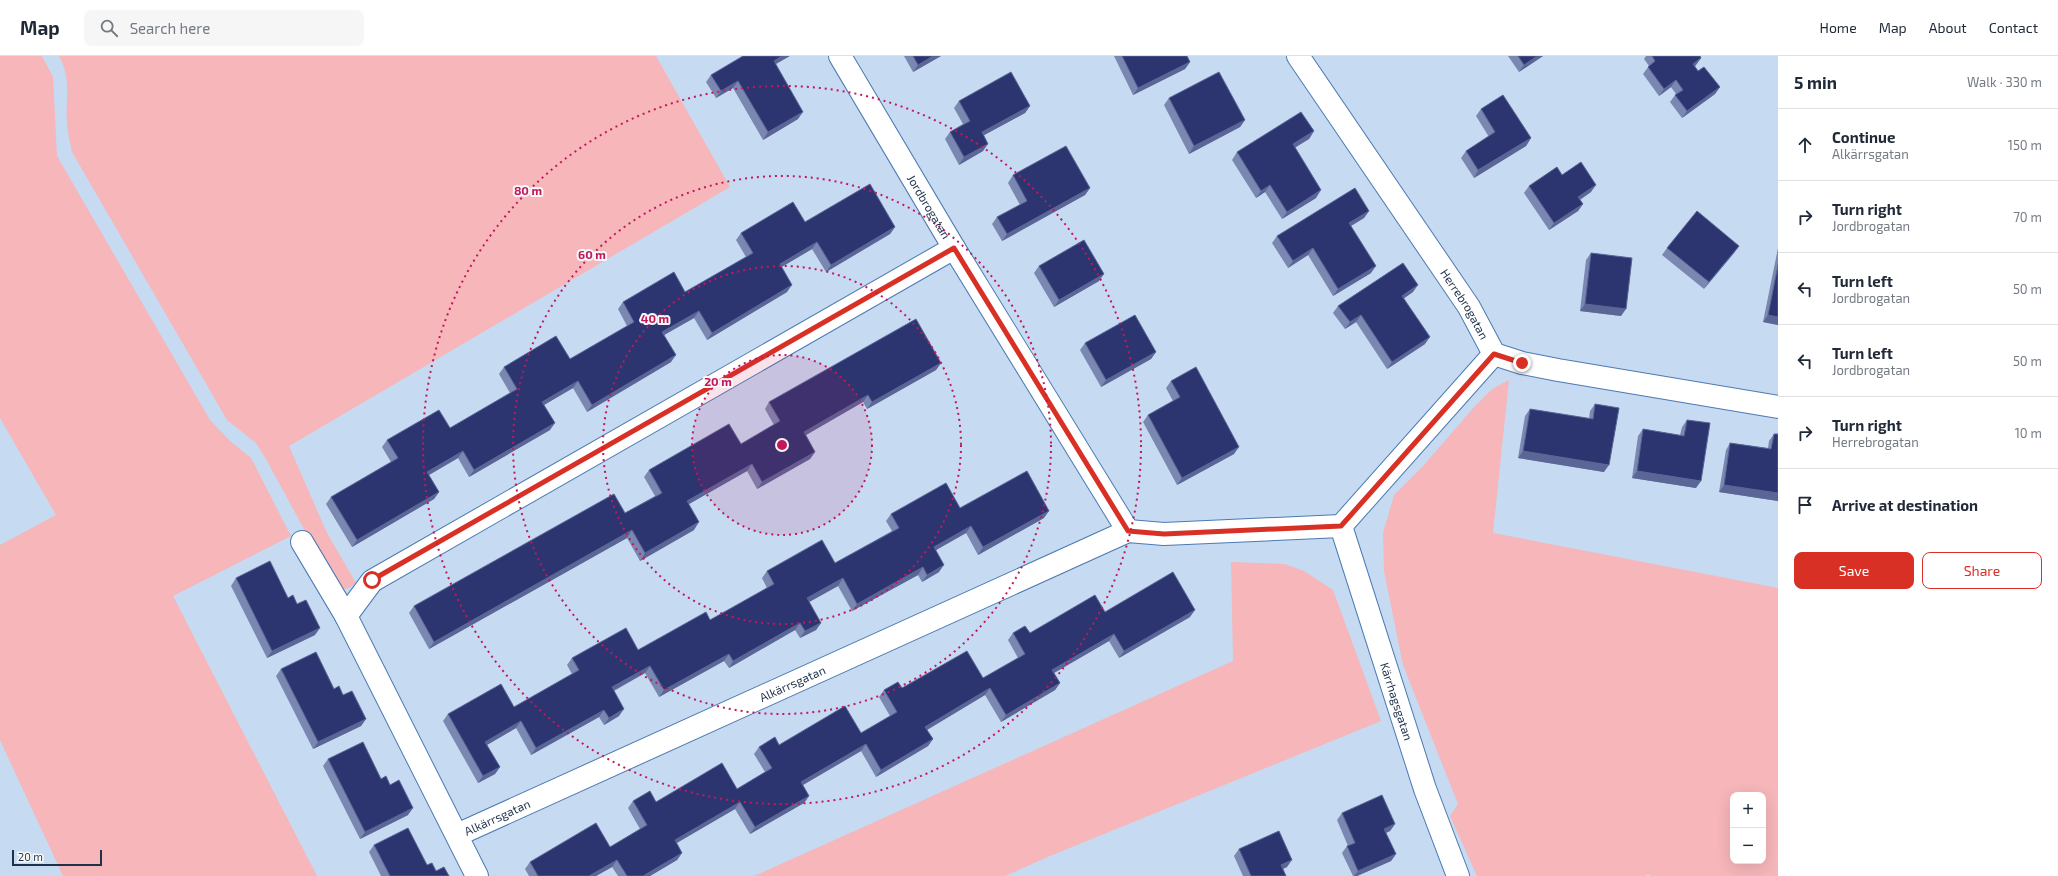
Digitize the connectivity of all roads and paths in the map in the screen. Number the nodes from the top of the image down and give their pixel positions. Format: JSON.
{"nodes":[{"id":1,"x":840,"y":56,"type":"edge"},
{"id":2,"x":1298,"y":56,"type":"edge"},
{"id":3,"x":954,"y":248,"type":"junction"},
{"id":4,"x":1494,"y":354,"type":"junction"},
{"id":5,"x":1778,"y":407,"type":"edge"},
{"id":6,"x":1341,"y":526,"type":"junction"},
{"id":7,"x":1128,"y":531,"type":"junction"},
{"id":8,"x":302,"y":542,"type":"dead end"},
{"id":9,"x":346,"y":616,"type":"junction"},
{"id":10,"x":457,"y":835,"type":"junction"},
{"id":11,"x":477,"y":876,"type":"edge"},
{"id":12,"x":1458,"y":876,"type":"edge"}],
"edges":[{"from":1,"to":3,"type":"street","name":"Jordbrogatan"},
{"from":2,"to":4,"type":"street","name":"Herrebrogatan"},
{"from":3,"to":7,"type":"street","name":"Jordbrogatan"},
{"from":3,"to":9,"type":"street"},
{"from":4,"to":5,"type":"street"},
{"from":4,"to":6,"type":"street"},
{"from":6,"to":7,"type":"street"},
{"from":6,"to":12,"type":"street","name":"Kärrhagsgatan"},
{"from":7,"to":10,"type":"street","name":"Alkärrsgatan"},
{"from":8,"to":9,"type":"street","name":"Alkärrsgatan"},
{"from":9,"to":10,"type":"street","name":"Alkärrsgatan"},
{"from":10,"to":11,"type":"street","name":"Alkärrsgatan"}]}
